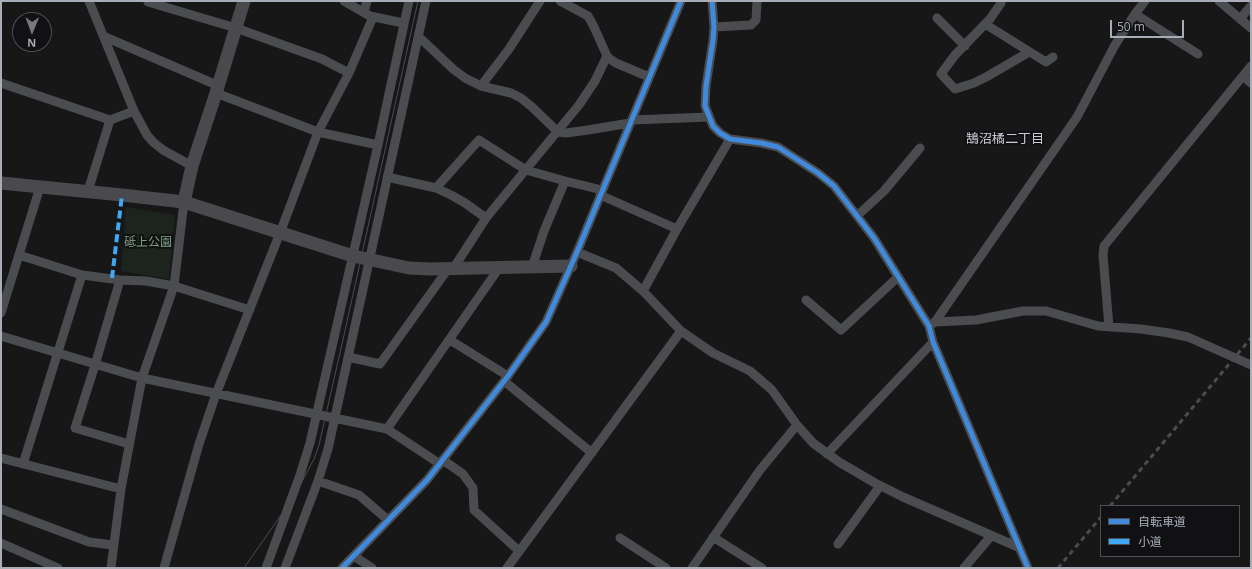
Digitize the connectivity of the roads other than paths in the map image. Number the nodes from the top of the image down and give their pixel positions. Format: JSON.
{"nodes":[{"id":1,"x":89,"y":1,"type":"edge"},
{"id":2,"x":148,"y":1,"type":"edge"},
{"id":3,"x":244,"y":1,"type":"edge"},
{"id":4,"x":344,"y":1,"type":"edge"},
{"id":5,"x":367,"y":1,"type":"edge"},
{"id":6,"x":409,"y":1,"type":"edge"},
{"id":7,"x":426,"y":1,"type":"edge"},
{"id":8,"x":540,"y":1,"type":"edge"},
{"id":9,"x":560,"y":1,"type":"edge"},
{"id":10,"x":681,"y":1,"type":"edge"},
{"id":11,"x":712,"y":1,"type":"edge"},
{"id":12,"x":757,"y":1,"type":"edge"},
{"id":13,"x":1000,"y":1,"type":"edge"},
{"id":14,"x":1145,"y":1,"type":"edge"},
{"id":15,"x":1219,"y":1,"type":"edge"},
{"id":16,"x":1251,"y":6,"type":"edge"},
{"id":17,"x":364,"y":12,"type":"junction"},
{"id":18,"x":1135,"y":14,"type":"junction"},
{"id":19,"x":373,"y":17,"type":"junction"},
{"id":20,"x":937,"y":18,"type":"dead end"},
{"id":21,"x":1240,"y":19,"type":"junction"},
{"id":22,"x":403,"y":23,"type":"junction"},
{"id":23,"x":985,"y":24,"type":"junction"},
{"id":24,"x":714,"y":27,"type":"junction"},
{"id":25,"x":236,"y":28,"type":"junction"},
{"id":26,"x":1251,"y":28,"type":"edge"},
{"id":27,"x":102,"y":36,"type":"junction"},
{"id":28,"x":418,"y":36,"type":"junction"},
{"id":29,"x":965,"y":46,"type":"junction"},
{"id":30,"x":1029,"y":52,"type":"junction"},
{"id":31,"x":1198,"y":54,"type":"dead end"},
{"id":32,"x":607,"y":56,"type":"junction"},
{"id":33,"x":1053,"y":57,"type":"dead end"},
{"id":34,"x":1251,"y":66,"type":"edge"},
{"id":35,"x":349,"y":73,"type":"junction"},
{"id":36,"x":1243,"y":76,"type":"junction"},
{"id":37,"x":649,"y":77,"type":"junction"},
{"id":38,"x":1,"y":83,"type":"edge"},
{"id":39,"x":1251,"y":83,"type":"edge"},
{"id":40,"x":481,"y":86,"type":"junction"},
{"id":41,"x":217,"y":89,"type":"junction"},
{"id":42,"x":134,"y":111,"type":"junction"},
{"id":43,"x":709,"y":117,"type":"junction"},
{"id":44,"x":110,"y":120,"type":"junction"},
{"id":45,"x":631,"y":121,"type":"junction"},
{"id":46,"x":318,"y":132,"type":"junction"},
{"id":47,"x":558,"y":132,"type":"junction"},
{"id":48,"x":730,"y":139,"type":"junction"},
{"id":49,"x":378,"y":145,"type":"junction"},
{"id":50,"x":920,"y":148,"type":"dead end"},
{"id":51,"x":192,"y":166,"type":"junction"},
{"id":52,"x":526,"y":170,"type":"junction"},
{"id":53,"x":387,"y":177,"type":"junction"},
{"id":54,"x":565,"y":181,"type":"junction"},
{"id":55,"x":1,"y":183,"type":"edge"},
{"id":56,"x":40,"y":187,"type":"junction"},
{"id":57,"x":436,"y":188,"type":"junction"},
{"id":58,"x":88,"y":191,"type":"junction"},
{"id":59,"x":601,"y":193,"type":"junction"},
{"id":60,"x":184,"y":202,"type":"junction"},
{"id":61,"x":857,"y":216,"type":"junction"},
{"id":62,"x":486,"y":218,"type":"junction"},
{"id":63,"x":678,"y":229,"type":"junction"},
{"id":64,"x":280,"y":233,"type":"junction"},
{"id":65,"x":577,"y":252,"type":"junction"},
{"id":66,"x":19,"y":255,"type":"junction"},
{"id":67,"x":353,"y":256,"type":"junction"},
{"id":68,"x":369,"y":260,"type":"junction"},
{"id":69,"x":571,"y":266,"type":"junction"},
{"id":70,"x":532,"y":267,"type":"junction"},
{"id":71,"x":499,"y":268,"type":"junction"},
{"id":72,"x":450,"y":269,"type":"junction"},
{"id":73,"x":82,"y":275,"type":"junction"},
{"id":74,"x":898,"y":277,"type":"junction"},
{"id":75,"x":120,"y":280,"type":"junction"},
{"id":76,"x":174,"y":286,"type":"junction"},
{"id":77,"x":643,"y":291,"type":"junction"},
{"id":78,"x":806,"y":300,"type":"dead end"},
{"id":79,"x":250,"y":310,"type":"junction"},
{"id":80,"x":1,"y":313,"type":"edge"},
{"id":81,"x":932,"y":324,"type":"junction"},
{"id":82,"x":1109,"y":327,"type":"junction"},
{"id":83,"x":681,"y":331,"type":"junction"},
{"id":84,"x":1,"y":336,"type":"edge"},
{"id":85,"x":450,"y":340,"type":"junction"},
{"id":86,"x":934,"y":342,"type":"junction"},
{"id":87,"x":58,"y":353,"type":"junction"},
{"id":88,"x":348,"y":357,"type":"junction"},
{"id":89,"x":95,"y":365,"type":"junction"},
{"id":90,"x":1251,"y":365,"type":"edge"},
{"id":91,"x":142,"y":378,"type":"junction"},
{"id":92,"x":506,"y":379,"type":"junction"},
{"id":93,"x":216,"y":394,"type":"junction"},
{"id":94,"x":317,"y":415,"type":"junction"},
{"id":95,"x":335,"y":418,"type":"junction"},
{"id":96,"x":797,"y":425,"type":"junction"},
{"id":97,"x":387,"y":429,"type":"junction"},
{"id":98,"x":129,"y":444,"type":"junction"},
{"id":99,"x":592,"y":453,"type":"junction"},
{"id":100,"x":828,"y":454,"type":"junction"},
{"id":101,"x":1,"y":458,"type":"edge"},
{"id":102,"x":442,"y":462,"type":"junction"},
{"id":103,"x":23,"y":464,"type":"junction"},
{"id":104,"x":318,"y":481,"type":"junction"},
{"id":105,"x":880,"y":486,"type":"junction"},
{"id":106,"x":121,"y":489,"type":"junction"},
{"id":107,"x":1,"y":509,"type":"edge"},
{"id":108,"x":388,"y":520,"type":"junction"},
{"id":109,"x":991,"y":536,"type":"junction"},
{"id":110,"x":713,"y":537,"type":"junction"},
{"id":111,"x":620,"y":538,"type":"dead end"},
{"id":112,"x":1,"y":543,"type":"edge"},
{"id":113,"x":838,"y":544,"type":"dead end"},
{"id":114,"x":113,"y":545,"type":"junction"},
{"id":115,"x":1018,"y":547,"type":"junction"},
{"id":116,"x":519,"y":552,"type":"junction"},
{"id":117,"x":354,"y":556,"type":"junction"},
{"id":118,"x":58,"y":568,"type":"edge"},
{"id":119,"x":111,"y":568,"type":"edge"},
{"id":120,"x":164,"y":568,"type":"edge"},
{"id":121,"x":266,"y":568,"type":"edge"},
{"id":122,"x":286,"y":568,"type":"edge"},
{"id":123,"x":342,"y":568,"type":"edge"},
{"id":124,"x":372,"y":568,"type":"edge"},
{"id":125,"x":507,"y":568,"type":"edge"},
{"id":126,"x":666,"y":568,"type":"edge"},
{"id":127,"x":692,"y":568,"type":"edge"},
{"id":128,"x":762,"y":568,"type":"edge"},
{"id":129,"x":964,"y":568,"type":"edge"},
{"id":130,"x":1028,"y":568,"type":"edge"}],
"edges":[{"from":1,"to":27,"type":"street"},
{"from":2,"to":25,"type":"street"},
{"from":3,"to":25,"type":"street"},
{"from":4,"to":17,"type":"street"},
{"from":5,"to":17,"type":"street"},
{"from":6,"to":22,"type":"street"},
{"from":7,"to":28,"type":"street"},
{"from":8,"to":40,"type":"street"},
{"from":9,"to":32,"type":"street"},
{"from":10,"to":37,"type":"street"},
{"from":11,"to":24,"type":"street"},
{"from":12,"to":24,"type":"street"},
{"from":13,"to":23,"type":"street"},
{"from":14,"to":18,"type":"street"},
{"from":15,"to":21,"type":"street"},
{"from":16,"to":21,"type":"street"},
{"from":17,"to":19,"type":"street"},
{"from":18,"to":31,"type":"street"},
{"from":18,"to":81,"type":"street"},
{"from":19,"to":22,"type":"street"},
{"from":19,"to":35,"type":"street"},
{"from":20,"to":29,"type":"street"},
{"from":21,"to":26,"type":"street"},
{"from":22,"to":49,"type":"street"},
{"from":23,"to":29,"type":"street"},
{"from":23,"to":30,"type":"street"},
{"from":24,"to":43,"type":"street"},
{"from":25,"to":35,"type":"street"},
{"from":25,"to":41,"type":"street"},
{"from":27,"to":41,"type":"street"},
{"from":27,"to":42,"type":"street"},
{"from":28,"to":40,"type":"street"},
{"from":28,"to":53,"type":"street"},
{"from":29,"to":30,"type":"street"},
{"from":30,"to":33,"type":"street"},
{"from":32,"to":37,"type":"street"},
{"from":32,"to":47,"type":"street"},
{"from":34,"to":36,"type":"street"},
{"from":35,"to":46,"type":"street"},
{"from":36,"to":39,"type":"street"},
{"from":36,"to":82,"type":"street"},
{"from":37,"to":45,"type":"street"},
{"from":38,"to":44,"type":"street"},
{"from":40,"to":47,"type":"street"},
{"from":41,"to":46,"type":"street"},
{"from":41,"to":51,"type":"street"},
{"from":42,"to":44,"type":"street"},
{"from":42,"to":51,"type":"street"},
{"from":43,"to":45,"type":"street"},
{"from":43,"to":48,"type":"street"},
{"from":44,"to":58,"type":"street"},
{"from":45,"to":47,"type":"street"},
{"from":45,"to":59,"type":"street"},
{"from":46,"to":49,"type":"street"},
{"from":46,"to":64,"type":"street"},
{"from":47,"to":52,"type":"street"},
{"from":48,"to":61,"type":"street"},
{"from":48,"to":63,"type":"street"},
{"from":49,"to":67,"type":"street"},
{"from":50,"to":61,"type":"street"},
{"from":51,"to":60,"type":"street"},
{"from":52,"to":54,"type":"street"},
{"from":52,"to":57,"type":"street"},
{"from":52,"to":62,"type":"street"},
{"from":53,"to":57,"type":"street"},
{"from":53,"to":68,"type":"street"},
{"from":54,"to":59,"type":"street"},
{"from":54,"to":70,"type":"street"},
{"from":55,"to":56,"type":"street"},
{"from":56,"to":58,"type":"street"},
{"from":56,"to":66,"type":"street"},
{"from":57,"to":62,"type":"street"},
{"from":58,"to":60,"type":"street"},
{"from":59,"to":63,"type":"street"},
{"from":59,"to":65,"type":"street"},
{"from":60,"to":64,"type":"street"},
{"from":60,"to":76,"type":"street"},
{"from":61,"to":74,"type":"street"},
{"from":62,"to":72,"type":"street"},
{"from":63,"to":77,"type":"street"},
{"from":64,"to":67,"type":"street"},
{"from":64,"to":79,"type":"street"},
{"from":65,"to":69,"type":"street"},
{"from":65,"to":77,"type":"street"},
{"from":66,"to":73,"type":"street"},
{"from":66,"to":80,"type":"street"},
{"from":67,"to":68,"type":"street"},
{"from":67,"to":94,"type":"street"},
{"from":68,"to":72,"type":"street"},
{"from":68,"to":88,"type":"street"},
{"from":69,"to":70,"type":"street"},
{"from":69,"to":92,"type":"street"},
{"from":70,"to":71,"type":"street"},
{"from":71,"to":72,"type":"street"},
{"from":71,"to":85,"type":"street"},
{"from":72,"to":88,"type":"street"},
{"from":73,"to":75,"type":"street"},
{"from":73,"to":87,"type":"street"},
{"from":74,"to":78,"type":"street"},
{"from":74,"to":81,"type":"street"},
{"from":75,"to":76,"type":"street"},
{"from":75,"to":89,"type":"street"},
{"from":76,"to":79,"type":"street"},
{"from":76,"to":91,"type":"street"},
{"from":77,"to":83,"type":"street"},
{"from":79,"to":93,"type":"street"},
{"from":81,"to":82,"type":"street"},
{"from":81,"to":86,"type":"street"},
{"from":82,"to":90,"type":"street"},
{"from":83,"to":96,"type":"street"},
{"from":83,"to":99,"type":"street"},
{"from":84,"to":87,"type":"street"},
{"from":85,"to":92,"type":"street"},
{"from":85,"to":97,"type":"street"},
{"from":86,"to":100,"type":"street"},
{"from":86,"to":115,"type":"street"},
{"from":87,"to":89,"type":"street"},
{"from":87,"to":103,"type":"street"},
{"from":88,"to":95,"type":"street"},
{"from":89,"to":91,"type":"street"},
{"from":89,"to":98,"type":"street"},
{"from":91,"to":93,"type":"street"},
{"from":91,"to":98,"type":"street"},
{"from":92,"to":99,"type":"street"},
{"from":92,"to":102,"type":"street"},
{"from":93,"to":94,"type":"street"},
{"from":93,"to":120,"type":"street"},
{"from":94,"to":95,"type":"street"},
{"from":94,"to":121,"type":"street"},
{"from":95,"to":97,"type":"street"},
{"from":95,"to":104,"type":"street"},
{"from":96,"to":100,"type":"street"},
{"from":96,"to":110,"type":"street"},
{"from":97,"to":102,"type":"street"},
{"from":98,"to":106,"type":"street"},
{"from":99,"to":116,"type":"street"},
{"from":100,"to":105,"type":"street"},
{"from":101,"to":103,"type":"street"},
{"from":102,"to":108,"type":"street"},
{"from":102,"to":116,"type":"street"},
{"from":103,"to":106,"type":"street"},
{"from":104,"to":108,"type":"street"},
{"from":104,"to":122,"type":"street"},
{"from":105,"to":109,"type":"street"},
{"from":105,"to":113,"type":"street"},
{"from":106,"to":114,"type":"street"},
{"from":107,"to":114,"type":"street"},
{"from":108,"to":117,"type":"street"},
{"from":109,"to":115,"type":"street"},
{"from":109,"to":129,"type":"street"},
{"from":110,"to":127,"type":"street"},
{"from":110,"to":128,"type":"street"},
{"from":111,"to":126,"type":"street"},
{"from":112,"to":118,"type":"street"},
{"from":114,"to":119,"type":"street"},
{"from":115,"to":130,"type":"street"},
{"from":116,"to":125,"type":"street"},
{"from":117,"to":123,"type":"street"},
{"from":117,"to":124,"type":"street"}]}
